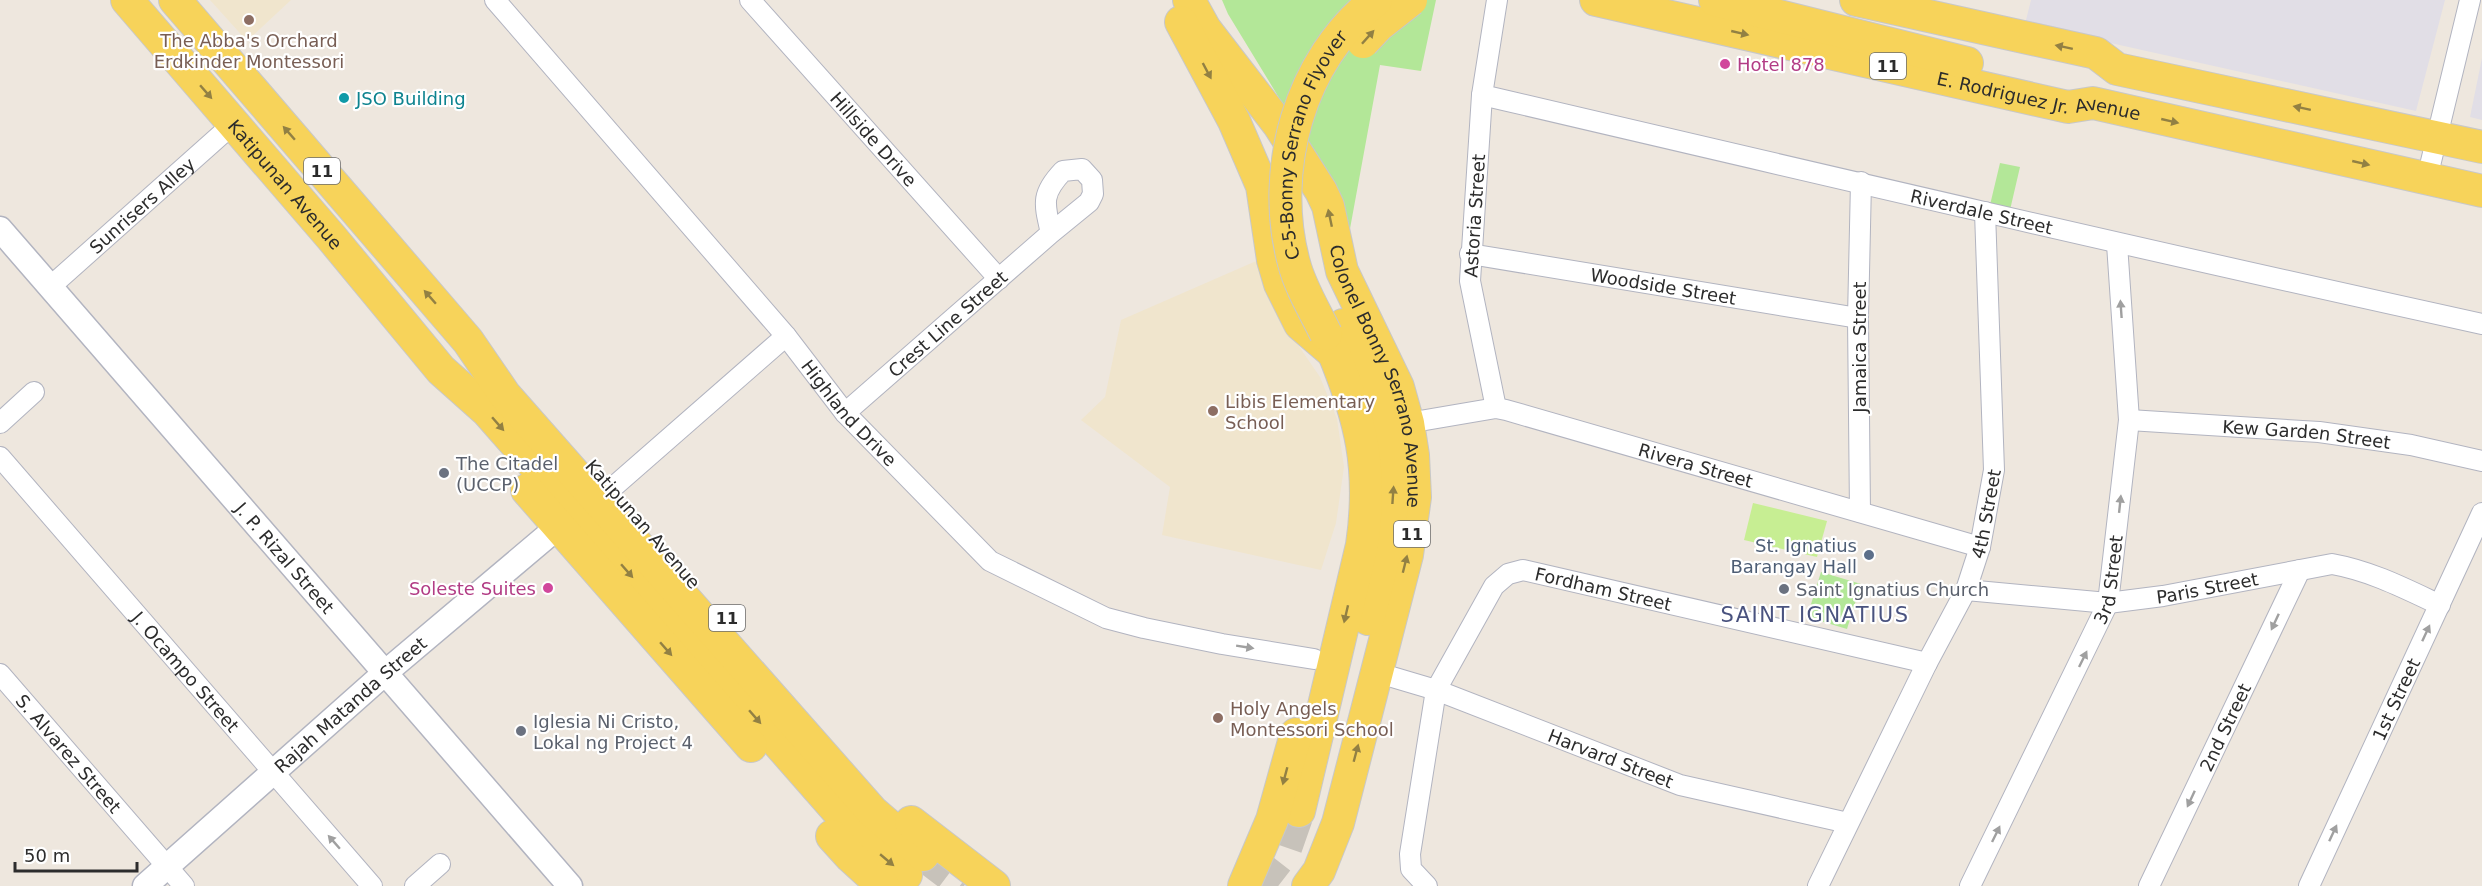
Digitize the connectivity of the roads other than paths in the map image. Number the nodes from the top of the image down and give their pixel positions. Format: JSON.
{"nodes":[{"id":1,"x":127,"y":0,"type":"edge"},
{"id":2,"x":175,"y":0,"type":"edge"},
{"id":3,"x":495,"y":0,"type":"edge"},
{"id":4,"x":750,"y":0,"type":"edge"},
{"id":5,"x":1170,"y":0,"type":"edge"},
{"id":6,"x":1190,"y":0,"type":"edge"},
{"id":7,"x":1208,"y":0,"type":"edge"},
{"id":8,"x":1376,"y":0,"type":"edge"},
{"id":9,"x":1411,"y":0,"type":"edge"},
{"id":10,"x":1485,"y":0,"type":"edge"},
{"id":11,"x":1497,"y":0,"type":"edge"},
{"id":12,"x":1596,"y":0,"type":"edge"},
{"id":13,"x":1715,"y":0,"type":"edge"},
{"id":14,"x":1791,"y":0,"type":"edge"},
{"id":15,"x":1856,"y":0,"type":"edge"},
{"id":16,"x":2470,"y":0,"type":"edge"},
{"id":17,"x":1685,"y":10,"type":"edge"},
{"id":18,"x":1494,"y":22,"type":"junction"},
{"id":19,"x":2117,"y":69,"type":"junction"},
{"id":20,"x":2078,"y":87,"type":"junction"},
{"id":21,"x":1482,"y":95,"type":"junction"},
{"id":22,"x":233,"y":124,"type":"junction"},
{"id":23,"x":1279,"y":125,"type":"junction"},
{"id":24,"x":2438,"y":136,"type":"junction"},
{"id":25,"x":2482,"y":147,"type":"edge"},
{"id":26,"x":2427,"y":178,"type":"junction"},
{"id":27,"x":1861,"y":182,"type":"junction"},
{"id":28,"x":2482,"y":191,"type":"edge"},
{"id":29,"x":1984,"y":213,"type":"junction"},
{"id":30,"x":0,"y":229,"type":"edge"},
{"id":31,"x":1051,"y":233,"type":"dead end"},
{"id":32,"x":2117,"y":244,"type":"junction"},
{"id":33,"x":1470,"y":254,"type":"junction"},
{"id":34,"x":999,"y":279,"type":"junction"},
{"id":35,"x":50,"y":287,"type":"junction"},
{"id":36,"x":1858,"y":318,"type":"junction"},
{"id":37,"x":2482,"y":324,"type":"edge"},
{"id":38,"x":786,"y":336,"type":"junction"},
{"id":39,"x":1335,"y":338,"type":"junction"},
{"id":40,"x":468,"y":341,"type":"junction"},
{"id":41,"x":441,"y":369,"type":"junction"},
{"id":42,"x":34,"y":392,"type":"dead end"},
{"id":43,"x":1496,"y":408,"type":"junction"},
{"id":44,"x":845,"y":412,"type":"junction"},
{"id":45,"x":2129,"y":420,"type":"junction"},
{"id":46,"x":0,"y":423,"type":"edge"},
{"id":47,"x":1408,"y":423,"type":"junction"},
{"id":48,"x":0,"y":457,"type":"edge"},
{"id":49,"x":2482,"y":460,"type":"edge"},
{"id":50,"x":611,"y":489,"type":"junction"},
{"id":51,"x":1365,"y":495,"type":"junction"},
{"id":52,"x":1860,"y":512,"type":"junction"},
{"id":53,"x":2482,"y":513,"type":"edge"},
{"id":54,"x":559,"y":526,"type":"junction"},
{"id":55,"x":1980,"y":547,"type":"junction"},
{"id":56,"x":2300,"y":570,"type":"junction"},
{"id":57,"x":1966,"y":590,"type":"junction"},
{"id":58,"x":2108,"y":603,"type":"junction"},
{"id":59,"x":2439,"y":604,"type":"junction"},
{"id":60,"x":1314,"y":658,"type":"junction"},
{"id":61,"x":1927,"y":663,"type":"junction"},
{"id":62,"x":386,"y":672,"type":"junction"},
{"id":63,"x":0,"y":674,"type":"edge"},
{"id":64,"x":1382,"y":674,"type":"dead end"},
{"id":65,"x":1436,"y":690,"type":"junction"},
{"id":66,"x":274,"y":773,"type":"junction"},
{"id":67,"x":1848,"y":823,"type":"junction"},
{"id":68,"x":1266,"y":837,"type":"junction"},
{"id":69,"x":440,"y":864,"type":"dead end"},
{"id":70,"x":167,"y":867,"type":"junction"},
{"id":71,"x":904,"y":872,"type":"edge"},
{"id":72,"x":145,"y":886,"type":"edge"},
{"id":73,"x":184,"y":886,"type":"edge"},
{"id":74,"x":372,"y":886,"type":"edge"},
{"id":75,"x":415,"y":886,"type":"edge"},
{"id":76,"x":570,"y":886,"type":"edge"},
{"id":77,"x":994,"y":886,"type":"edge"},
{"id":78,"x":1232,"y":886,"type":"edge"},
{"id":79,"x":1244,"y":886,"type":"edge"},
{"id":80,"x":1308,"y":886,"type":"edge"},
{"id":81,"x":1427,"y":886,"type":"edge"},
{"id":82,"x":1818,"y":886,"type":"edge"},
{"id":83,"x":1970,"y":886,"type":"edge"},
{"id":84,"x":2149,"y":886,"type":"edge"},
{"id":85,"x":2309,"y":886,"type":"edge"}],
"edges":[{"from":1,"to":22,"type":"main road","name":"Katipunan Avenue","number":"11","one_way":true},
{"from":40,"to":2,"type":"main road","name":"Katipunan Avenue","number":"11","one_way":true},
{"from":3,"to":38,"type":"street","name":"Highland Drive"},
{"from":4,"to":34,"type":"street","name":"Hillside Drive"},
{"from":5,"to":39,"type":"main road","name":"Colonel Bonny Serrano Avenue","number":"11","one_way":true},
{"from":6,"to":23,"type":"main road","name":"Colonel Bonny Serrano Avenue"},
{"from":7,"to":23,"type":"main road"},
{"from":8,"to":39,"type":"main road","name":"C-5-Bonny Serrano Flyover","number":"11","bridge":true},
{"from":39,"to":9,"type":"main road","name":"C-5-Bonny Serrano Flyover","number":"11","one_way":true,"bridge":true},
{"from":10,"to":18,"type":"street"},
{"from":11,"to":18,"type":"street","name":"Astoria Street"},
{"from":12,"to":17,"type":"main road","name":"E. Rodriguez Jr. Avenue","number":"11"},
{"from":13,"to":20,"type":"main road","number":"11"},
{"from":14,"to":20,"type":"main road","number":"11"},
{"from":19,"to":15,"type":"main road","number":"11","one_way":true},
{"from":16,"to":24,"type":"street"},
{"from":17,"to":20,"type":"main road","name":"E. Rodriguez Jr. Avenue","number":"11","one_way":true},
{"from":18,"to":21,"type":"street","name":"Astoria Street"},
{"from":19,"to":20,"type":"main road","number":"11"},
{"from":24,"to":19,"type":"main road","number":"11","one_way":true},
{"from":20,"to":26,"type":"main road","name":"E. Rodriguez Jr. Avenue","number":"11","one_way":true},
{"from":21,"to":27,"type":"street","name":"Riverdale Street"},
{"from":21,"to":33,"type":"street","name":"Astoria Street"},
{"from":22,"to":35,"type":"street","name":"Sunrisers Alley"},
{"from":22,"to":41,"type":"main road","name":"Katipunan Avenue","number":"11"},
{"from":47,"to":23,"type":"main road","name":"Colonel Bonny Serrano Avenue","number":"11","one_way":true},
{"from":24,"to":25,"type":"main road","number":"11"},
{"from":24,"to":26,"type":"street"},
{"from":26,"to":28,"type":"main road","name":"E. Rodriguez Jr. Avenue","number":"11"},
{"from":27,"to":29,"type":"street","name":"Riverdale Street"},
{"from":27,"to":36,"type":"street","name":"Jamaica Street"},
{"from":29,"to":32,"type":"street","name":"Riverdale Street"},
{"from":29,"to":55,"type":"street","name":"4th Street"},
{"from":30,"to":35,"type":"street","name":"J. P. Rizal Street"},
{"from":31,"to":34,"type":"street","name":"Crest Line Street"},
{"from":32,"to":37,"type":"street","name":"Riverdale Street"},
{"from":45,"to":32,"type":"street","name":"3rd Street","one_way":true},
{"from":33,"to":36,"type":"street","name":"Woodside Street"},
{"from":33,"to":43,"type":"street","name":"Astoria Street"},
{"from":34,"to":44,"type":"street","name":"Crest Line Street"},
{"from":35,"to":62,"type":"street","name":"J. P. Rizal Street"},
{"from":36,"to":52,"type":"street","name":"Jamaica Street"},
{"from":38,"to":44,"type":"street","name":"Highland Drive"},
{"from":38,"to":50,"type":"street"},
{"from":39,"to":51,"type":"main road","name":"Colonel Bonny Serrano Avenue","number":"11"},
{"from":51,"to":39,"type":"main road","name":"Colonel Bonny Serrano Avenue","number":"11","one_way":true},
{"from":40,"to":50,"type":"main road","name":"Katipunan Avenue","number":"11"},
{"from":40,"to":71,"type":"main road","name":"Katipunan Avenue","number":"11"},
{"from":41,"to":54,"type":"main road","name":"Katipunan Avenue","number":"11"},
{"from":41,"to":71,"type":"main road","name":"Katipunan Avenue","number":"11","one_way":true},
{"from":42,"to":46,"type":"street"},
{"from":43,"to":47,"type":"street","name":"Rivera Street"},
{"from":43,"to":52,"type":"street","name":"Rivera Street"},
{"from":44,"to":60,"type":"street","name":"Highland Drive","one_way":true},
{"from":45,"to":49,"type":"street","name":"Kew Garden Street"},
{"from":58,"to":45,"type":"street","name":"3rd Street","one_way":true},
{"from":80,"to":47,"type":"main road","name":"Colonel Bonny Serrano Avenue","number":"11","one_way":true},
{"from":48,"to":66,"type":"street","name":"J. Ocampo Street"},
{"from":50,"to":77,"type":"main road","name":"Katipunan Avenue","number":"11"},
{"from":51,"to":60,"type":"main road"},
{"from":52,"to":55,"type":"street","name":"Rivera Street"},
{"from":53,"to":59,"type":"street","name":"1st Street"},
{"from":54,"to":62,"type":"street","name":"Rajah Matanda Street"},
{"from":54,"to":71,"type":"main road","name":"Katipunan Avenue","number":"11","one_way":true},
{"from":55,"to":57,"type":"street","name":"4th Street"},
{"from":56,"to":58,"type":"street","name":"Paris Street"},
{"from":56,"to":59,"type":"street","name":"Paris Street"},
{"from":56,"to":84,"type":"street","name":"2nd Street","one_way":true},
{"from":57,"to":58,"type":"street","name":"Paris Street"},
{"from":57,"to":61,"type":"street","name":"4th Street"},
{"from":83,"to":58,"type":"street","name":"3rd Street","one_way":true},
{"from":85,"to":59,"type":"street","name":"1st Street","one_way":true},
{"from":60,"to":68,"type":"main road","one_way":true},
{"from":61,"to":65,"type":"street","name":"Fordham Street"},
{"from":61,"to":67,"type":"street","name":"4th Street"},
{"from":62,"to":66,"type":"street","name":"Rajah Matanda Street"},
{"from":62,"to":76,"type":"street","name":"J. P. Rizal Street"},
{"from":63,"to":70,"type":"street","name":"S. Alvarez Street"},
{"from":64,"to":65,"type":"street","name":"Harvard Street"},
{"from":65,"to":67,"type":"street","name":"Harvard Street"},
{"from":65,"to":81,"type":"street","name":"Fordham Street"},
{"from":66,"to":70,"type":"street","name":"Rajah Matanda Street"},
{"from":74,"to":66,"type":"street","name":"J. Ocampo Street","one_way":true},
{"from":67,"to":82,"type":"street","name":"4th Street"},
{"from":68,"to":78,"type":"main road"},
{"from":68,"to":79,"type":"main road"},
{"from":69,"to":75,"type":"street"},
{"from":70,"to":72,"type":"street","name":"Rajah Matanda Street"},
{"from":70,"to":73,"type":"street","name":"S. Alvarez Street"}]}
